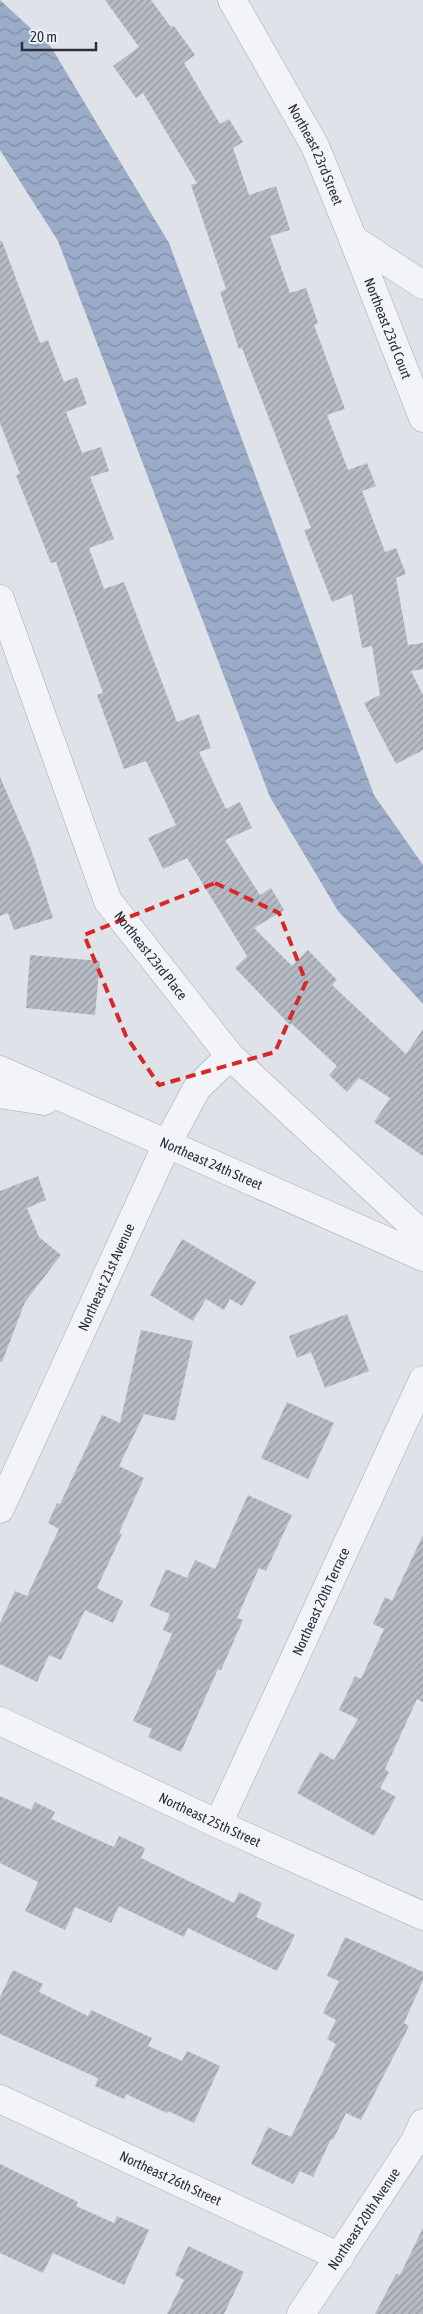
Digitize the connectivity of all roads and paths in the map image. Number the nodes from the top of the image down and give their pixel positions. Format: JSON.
{"nodes":[{"id":1,"x":232,"y":0,"type":"edge"},
{"id":2,"x":353,"y":239,"type":"junction"},
{"id":3,"x":423,"y":285,"type":"edge"},
{"id":4,"x":423,"y":418,"type":"edge"},
{"id":5,"x":0,"y":599,"type":"edge"},
{"id":6,"x":230,"y":1056,"type":"junction"},
{"id":7,"x":0,"y":1070,"type":"edge"},
{"id":8,"x":0,"y":1094,"type":"edge"},
{"id":9,"x":113,"y":1119,"type":"junction"},
{"id":10,"x":168,"y":1142,"type":"junction"},
{"id":11,"x":423,"y":1235,"type":"edge"},
{"id":12,"x":423,"y":1257,"type":"edge"},
{"id":13,"x":423,"y":1380,"type":"edge"},
{"id":14,"x":11,"y":1460,"type":"edge"},
{"id":15,"x":0,"y":1509,"type":"edge"},
{"id":16,"x":0,"y":1721,"type":"edge"},
{"id":17,"x":218,"y":1824,"type":"junction"},
{"id":18,"x":423,"y":1916,"type":"edge"},
{"id":19,"x":0,"y":2099,"type":"edge"},
{"id":20,"x":423,"y":2123,"type":"edge"},
{"id":21,"x":340,"y":2257,"type":"junction"},
{"id":22,"x":301,"y":2314,"type":"edge"}],
"edges":[{"from":1,"to":2,"type":"street","name":"Northeast 23rd Street"},
{"from":2,"to":3,"type":"street"},
{"from":2,"to":4,"type":"street","name":"Northeast 23rd Court"},
{"from":5,"to":6,"type":"street","name":"Northeast 23rd Place"},
{"from":6,"to":10,"type":"street","name":"Northeast 21st Avenue"},
{"from":6,"to":11,"type":"street","name":"Northeast 23rd Place"},
{"from":7,"to":9,"type":"street","name":"Northeast 24th Street"},
{"from":8,"to":9,"type":"street"},
{"from":9,"to":10,"type":"street","name":"Northeast 24th Street"},
{"from":10,"to":12,"type":"street","name":"Northeast 24th Street"},
{"from":10,"to":14,"type":"street","name":"Northeast 21st Avenue"},
{"from":13,"to":17,"type":"street","name":"Northeast 20th Terrace"},
{"from":14,"to":15,"type":"street","name":"Northeast 21st Avenue"},
{"from":16,"to":17,"type":"street","name":"Northeast 25th Street"},
{"from":17,"to":18,"type":"street","name":"Northeast 25th Street"},
{"from":19,"to":21,"type":"street","name":"Northeast 26th Street"},
{"from":20,"to":21,"type":"street","name":"Northeast 20th Avenue"},
{"from":21,"to":22,"type":"street","name":"Northeast 20th Avenue"}]}
